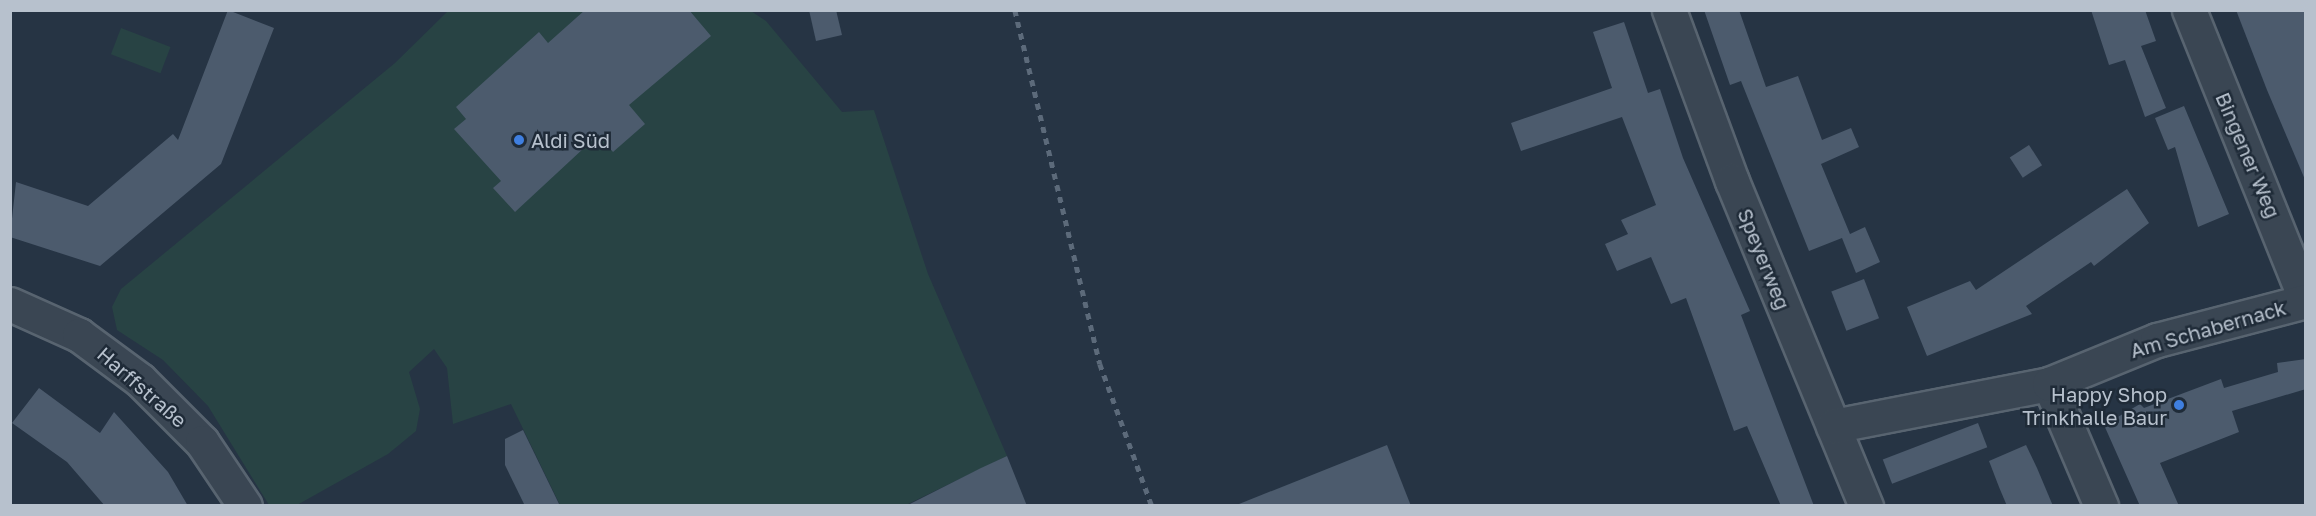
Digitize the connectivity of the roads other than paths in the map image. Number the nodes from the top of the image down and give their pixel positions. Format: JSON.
{"nodes":[{"id":1,"x":1669,"y":10,"type":"edge"},
{"id":2,"x":2189,"y":10,"type":"edge"},
{"id":3,"x":2306,"y":301,"type":"edge"},
{"id":4,"x":10,"y":304,"type":"edge"},
{"id":5,"x":2049,"y":384,"type":"junction"},
{"id":6,"x":1833,"y":426,"type":"junction"},
{"id":7,"x":245,"y":506,"type":"edge"},
{"id":8,"x":1866,"y":506,"type":"edge"},
{"id":9,"x":2101,"y":506,"type":"edge"}],
"edges":[{"from":1,"to":6,"type":"street","name":"Speyerweg"},
{"from":2,"to":3,"type":"street","name":"Bingener Weg"},
{"from":3,"to":5,"type":"street","name":"Am Schabernack"},
{"from":4,"to":7,"type":"street","name":"Harffstraße"},
{"from":5,"to":6,"type":"street","name":"Am Schabernack"},
{"from":5,"to":9,"type":"street"},
{"from":6,"to":8,"type":"street","name":"Speyerweg"}]}
